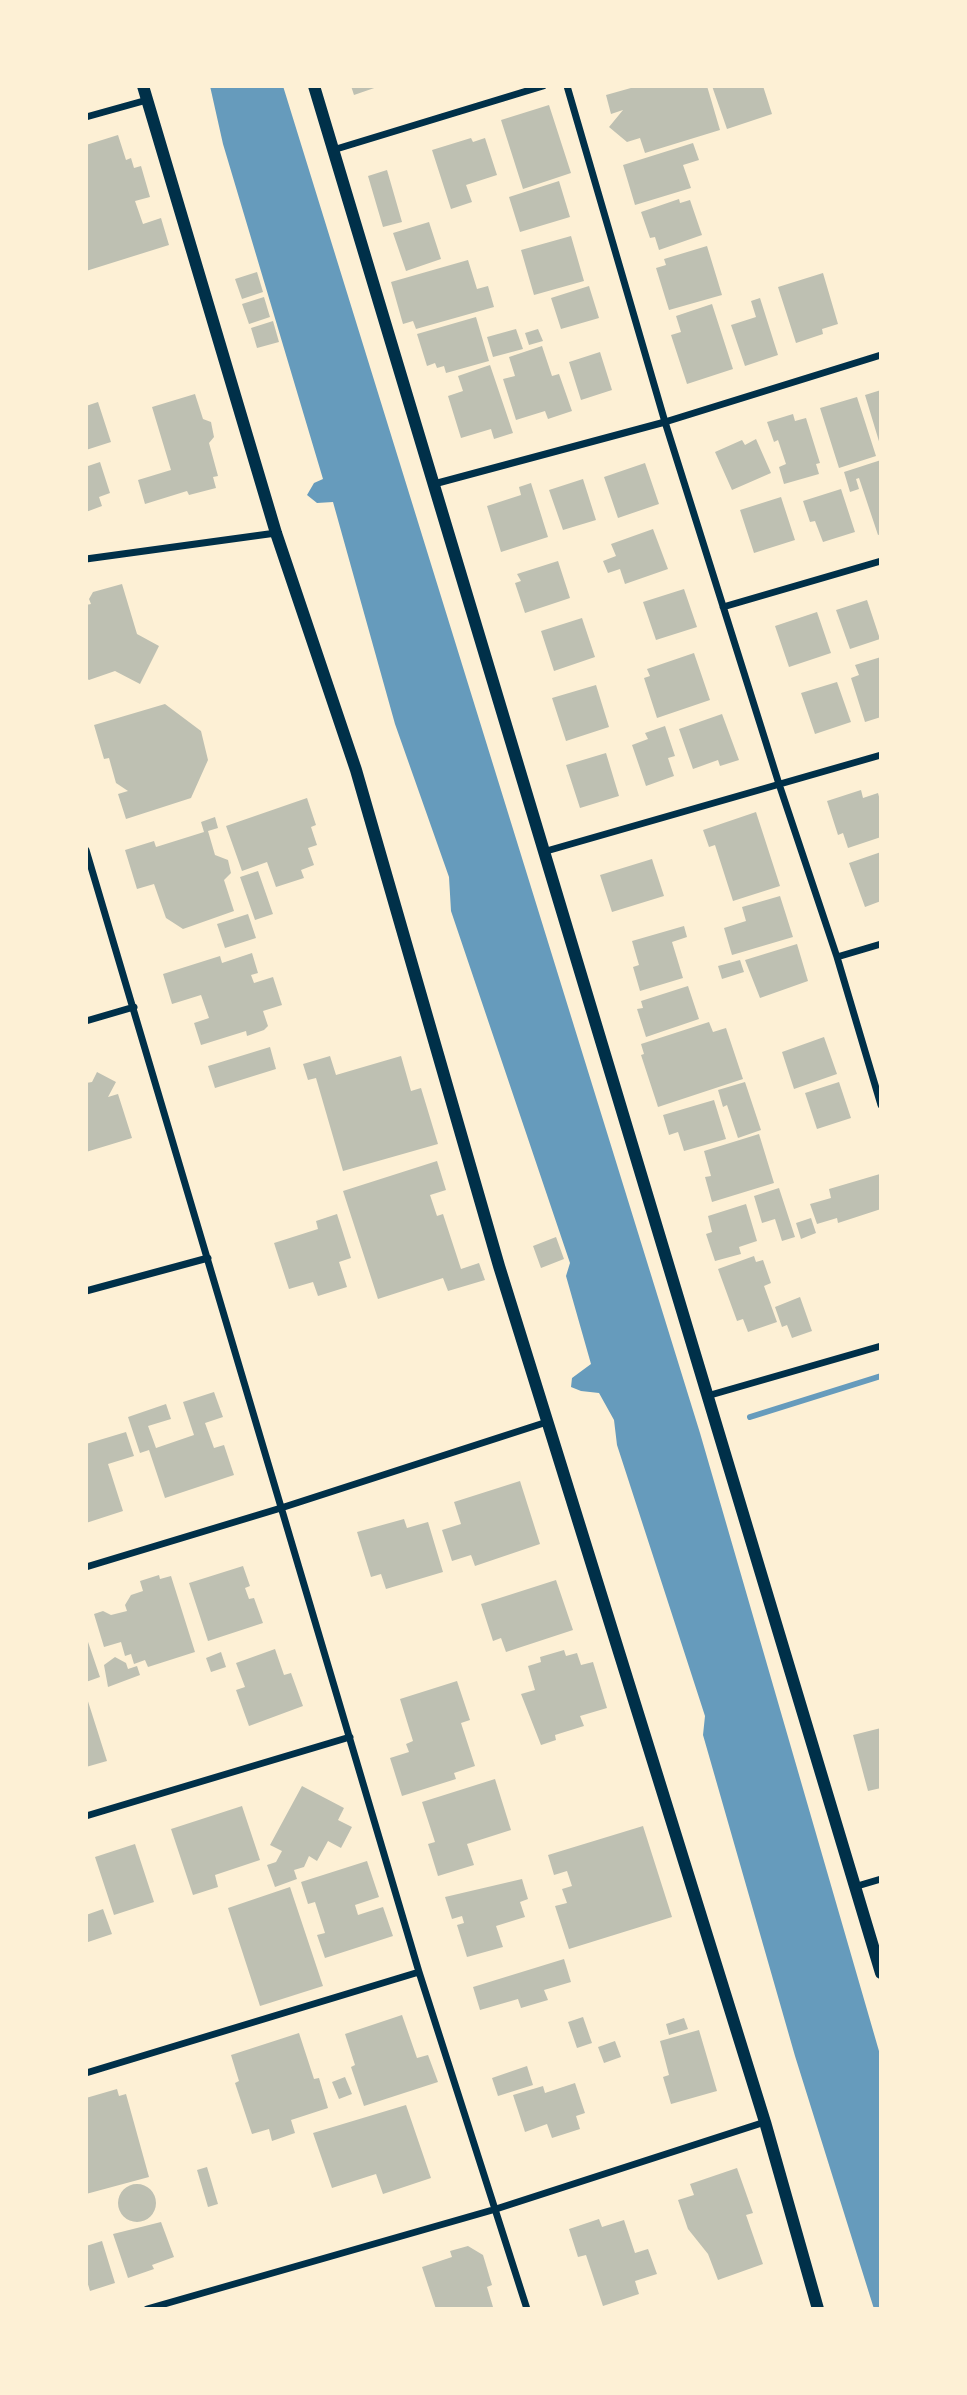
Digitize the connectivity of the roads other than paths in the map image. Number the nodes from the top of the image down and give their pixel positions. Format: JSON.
{"nodes":[{"id":1,"x":143,"y":86,"type":"edge"},
{"id":2,"x":314,"y":86,"type":"edge"},
{"id":3,"x":543,"y":86,"type":"edge"},
{"id":4,"x":567,"y":86,"type":"edge"},
{"id":5,"x":147,"y":100,"type":"junction"},
{"id":6,"x":86,"y":117,"type":"edge"},
{"id":7,"x":334,"y":150,"type":"junction"},
{"id":8,"x":881,"y":355,"type":"edge"},
{"id":9,"x":665,"y":422,"type":"junction"},
{"id":10,"x":434,"y":484,"type":"junction"},
{"id":11,"x":276,"y":533,"type":"junction"},
{"id":12,"x":86,"y":559,"type":"edge"},
{"id":13,"x":881,"y":561,"type":"edge"},
{"id":14,"x":723,"y":607,"type":"junction"},
{"id":15,"x":881,"y":755,"type":"edge"},
{"id":16,"x":779,"y":784,"type":"junction"},
{"id":17,"x":86,"y":849,"type":"edge"},
{"id":18,"x":543,"y":852,"type":"junction"},
{"id":19,"x":881,"y":944,"type":"edge"},
{"id":20,"x":837,"y":957,"type":"junction"},
{"id":21,"x":134,"y":1007,"type":"junction"},
{"id":22,"x":86,"y":1021,"type":"edge"},
{"id":23,"x":881,"y":1105,"type":"edge"},
{"id":24,"x":208,"y":1258,"type":"junction"},
{"id":25,"x":86,"y":1291,"type":"edge"},
{"id":26,"x":881,"y":1346,"type":"edge"},
{"id":27,"x":707,"y":1396,"type":"junction"},
{"id":28,"x":547,"y":1422,"type":"junction"},
{"id":29,"x":281,"y":1508,"type":"junction"},
{"id":30,"x":86,"y":1567,"type":"edge"},
{"id":31,"x":350,"y":1737,"type":"junction"},
{"id":32,"x":86,"y":1816,"type":"edge"},
{"id":33,"x":881,"y":1879,"type":"edge"},
{"id":34,"x":854,"y":1887,"type":"junction"},
{"id":35,"x":419,"y":1972,"type":"junction"},
{"id":36,"x":881,"y":1973,"type":"edge"},
{"id":37,"x":86,"y":2073,"type":"edge"},
{"id":38,"x":765,"y":2122,"type":"junction"},
{"id":39,"x":496,"y":2209,"type":"junction"},
{"id":40,"x":147,"y":2309,"type":"edge"},
{"id":41,"x":527,"y":2309,"type":"edge"},
{"id":42,"x":818,"y":2309,"type":"edge"}],
"edges":[{"from":1,"to":5,"type":"street"},
{"from":2,"to":7,"type":"street"},
{"from":3,"to":7,"type":"street"},
{"from":4,"to":9,"type":"street"},
{"from":5,"to":6,"type":"street"},
{"from":5,"to":11,"type":"street"},
{"from":7,"to":10,"type":"street"},
{"from":8,"to":9,"type":"street"},
{"from":9,"to":10,"type":"street"},
{"from":9,"to":14,"type":"street"},
{"from":10,"to":18,"type":"street"},
{"from":11,"to":12,"type":"street"},
{"from":11,"to":28,"type":"street"},
{"from":13,"to":14,"type":"street"},
{"from":14,"to":16,"type":"street"},
{"from":15,"to":16,"type":"street"},
{"from":16,"to":18,"type":"street"},
{"from":16,"to":20,"type":"street"},
{"from":17,"to":21,"type":"street"},
{"from":18,"to":27,"type":"street"},
{"from":19,"to":20,"type":"street"},
{"from":20,"to":23,"type":"street"},
{"from":21,"to":22,"type":"street"},
{"from":21,"to":24,"type":"street"},
{"from":24,"to":25,"type":"street"},
{"from":24,"to":29,"type":"street"},
{"from":26,"to":27,"type":"street"},
{"from":27,"to":34,"type":"street"},
{"from":28,"to":29,"type":"street"},
{"from":28,"to":38,"type":"street"},
{"from":29,"to":30,"type":"street"},
{"from":29,"to":31,"type":"street"},
{"from":31,"to":32,"type":"street"},
{"from":31,"to":35,"type":"street"},
{"from":33,"to":34,"type":"street"},
{"from":34,"to":36,"type":"street"},
{"from":35,"to":37,"type":"street"},
{"from":35,"to":39,"type":"street"},
{"from":38,"to":39,"type":"street"},
{"from":38,"to":42,"type":"street"},
{"from":39,"to":40,"type":"street"},
{"from":39,"to":41,"type":"street"}]}
